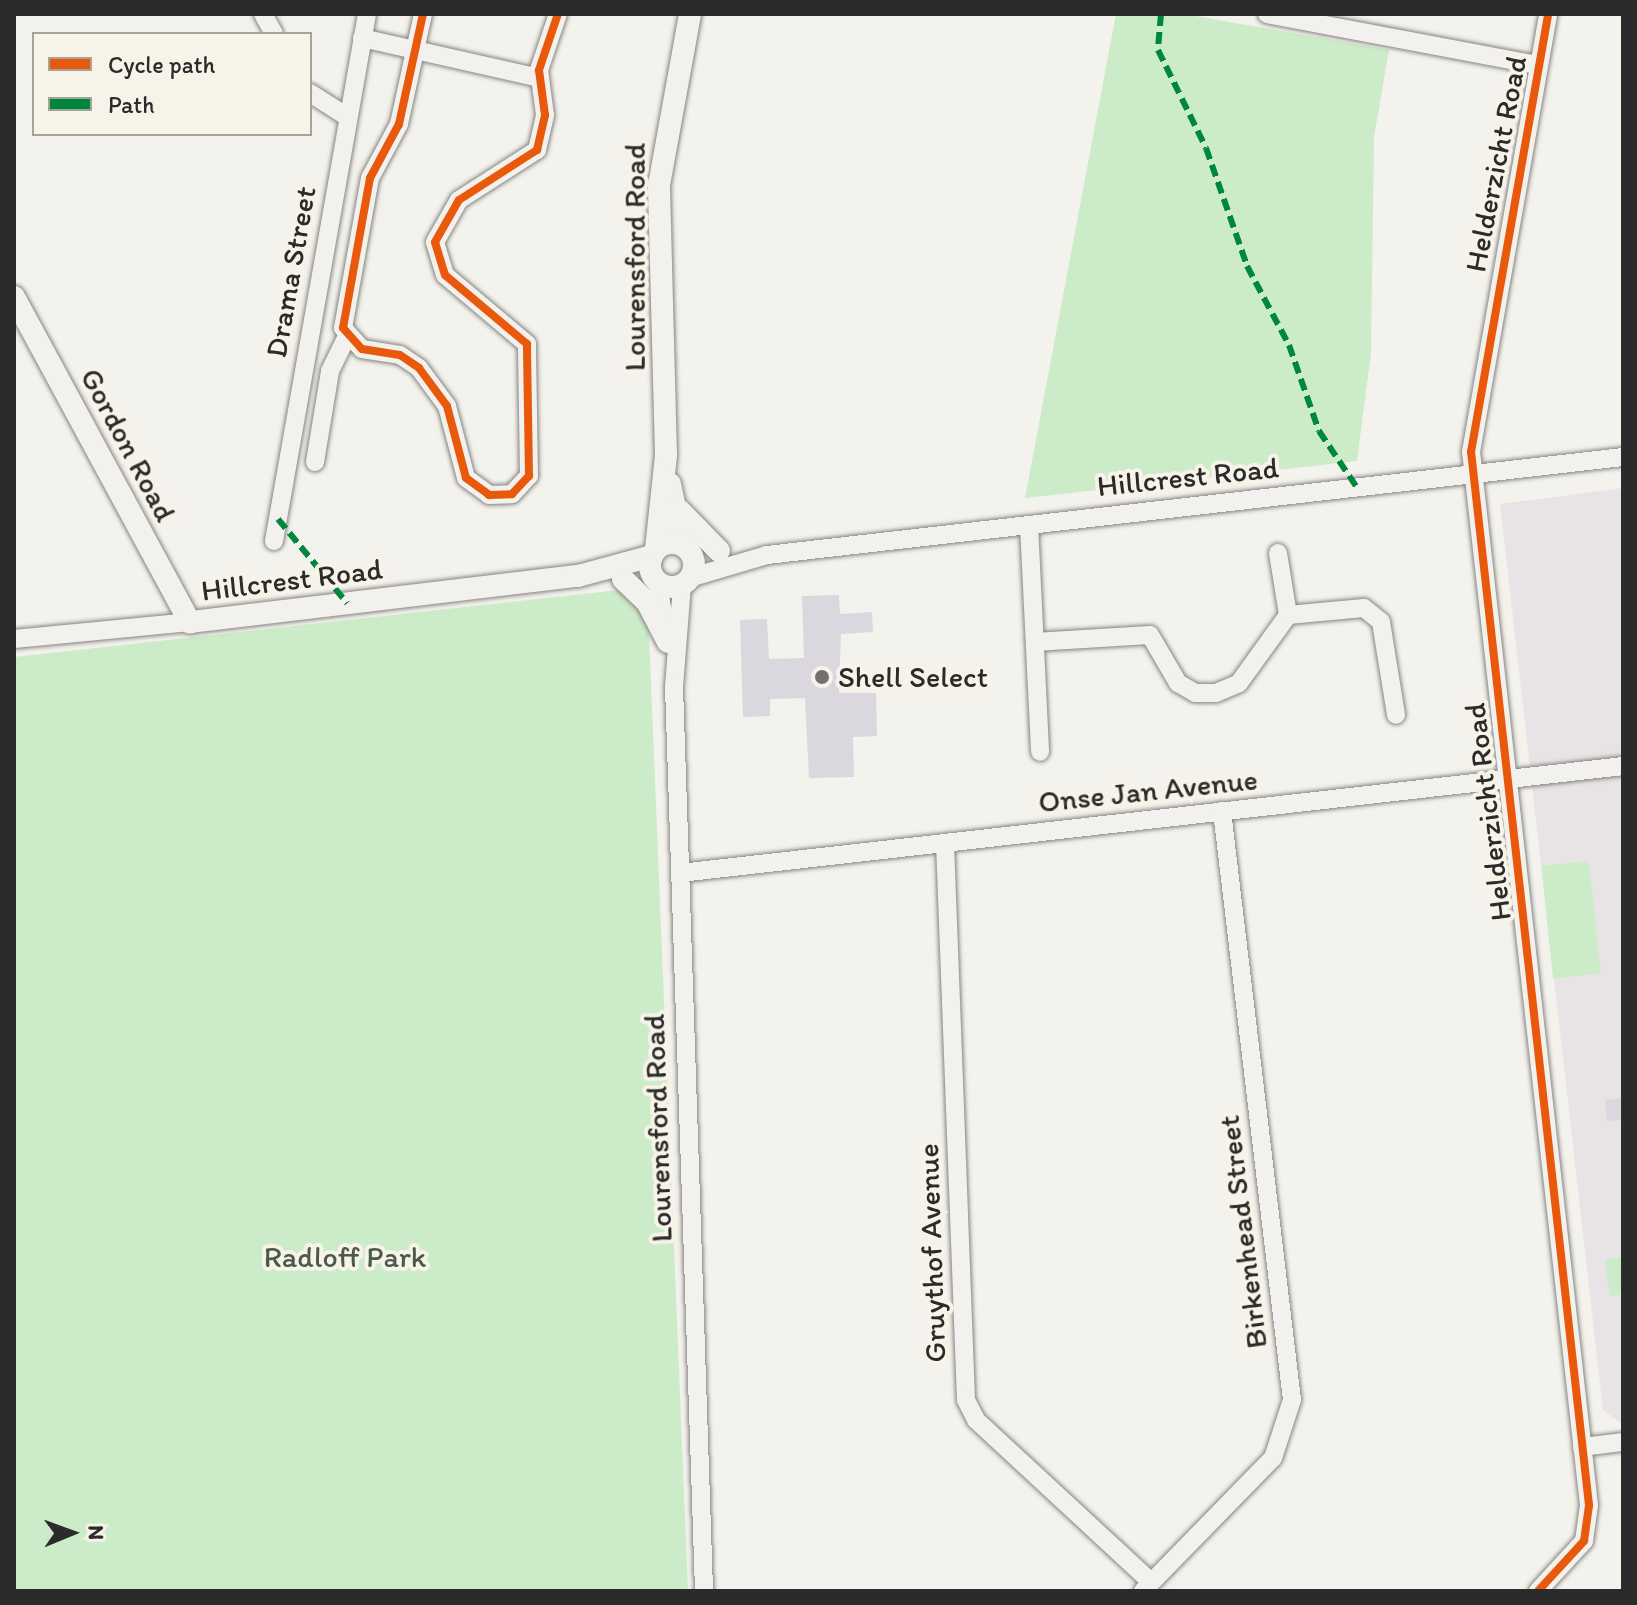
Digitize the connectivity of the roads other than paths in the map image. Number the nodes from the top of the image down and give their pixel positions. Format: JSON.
{"nodes":[{"id":1,"x":263,"y":14,"type":"edge"},
{"id":2,"x":367,"y":14,"type":"edge"},
{"id":3,"x":423,"y":14,"type":"edge"},
{"id":4,"x":558,"y":14,"type":"edge"},
{"id":5,"x":690,"y":14,"type":"edge"},
{"id":6,"x":1267,"y":14,"type":"edge"},
{"id":7,"x":1548,"y":14,"type":"edge"},
{"id":8,"x":273,"y":32,"type":"edge"},
{"id":9,"x":362,"y":38,"type":"junction"},
{"id":10,"x":418,"y":51,"type":"junction"},
{"id":11,"x":1538,"y":65,"type":"junction"},
{"id":12,"x":539,"y":78,"type":"junction"},
{"id":13,"x":312,"y":94,"type":"edge"},
{"id":14,"x":346,"y":116,"type":"junction"},
{"id":15,"x":14,"y":297,"type":"edge"},
{"id":16,"x":347,"y":336,"type":"junction"},
{"id":17,"x":666,"y":455,"type":"junction"},
{"id":18,"x":1623,"y":457,"type":"edge"},
{"id":19,"x":315,"y":462,"type":"dead end"},
{"id":20,"x":1472,"y":476,"type":"junction"},
{"id":21,"x":673,"y":503,"type":"junction"},
{"id":22,"x":1029,"y":525,"type":"junction"},
{"id":23,"x":274,"y":541,"type":"dead end"},
{"id":24,"x":685,"y":547,"type":"junction"},
{"id":25,"x":719,"y":551,"type":"junction"},
{"id":26,"x":1278,"y":553,"type":"dead end"},
{"id":27,"x":760,"y":556,"type":"junction"},
{"id":28,"x":655,"y":566,"type":"junction"},
{"id":29,"x":578,"y":576,"type":"junction"},
{"id":30,"x":623,"y":579,"type":"junction"},
{"id":31,"x":686,"y":581,"type":"junction"},
{"id":32,"x":1288,"y":615,"type":"junction"},
{"id":33,"x":190,"y":622,"type":"junction"},
{"id":34,"x":14,"y":639,"type":"edge"},
{"id":35,"x":1035,"y":642,"type":"junction"},
{"id":36,"x":671,"y":652,"type":"junction"},
{"id":37,"x":1396,"y":715,"type":"dead end"},
{"id":38,"x":1040,"y":752,"type":"dead end"},
{"id":39,"x":1623,"y":766,"type":"edge"},
{"id":40,"x":1509,"y":779,"type":"junction"},
{"id":41,"x":1222,"y":811,"type":"junction"},
{"id":42,"x":945,"y":843,"type":"junction"},
{"id":43,"x":680,"y":873,"type":"junction"},
{"id":44,"x":1623,"y":1442,"type":"edge"},
{"id":45,"x":1582,"y":1447,"type":"junction"},
{"id":46,"x":1147,"y":1587,"type":"edge"},
{"id":47,"x":704,"y":1591,"type":"edge"},
{"id":48,"x":1538,"y":1591,"type":"edge"}],
"edges":[{"from":1,"to":8,"type":"street"},
{"from":2,"to":9,"type":"street","name":"Drama Street"},
{"from":3,"to":10,"type":"street"},
{"from":4,"to":12,"type":"street"},
{"from":5,"to":17,"type":"street","name":"Lourensford Road"},
{"from":6,"to":11,"type":"street"},
{"from":7,"to":11,"type":"street","name":"Helderzicht Road"},
{"from":9,"to":10,"type":"street"},
{"from":9,"to":14,"type":"street","name":"Drama Street"},
{"from":10,"to":12,"type":"street"},
{"from":10,"to":16,"type":"street"},
{"from":11,"to":20,"type":"street","name":"Helderzicht Road"},
{"from":12,"to":16,"type":"street"},
{"from":13,"to":14,"type":"street"},
{"from":14,"to":23,"type":"street","name":"Drama Street"},
{"from":15,"to":33,"type":"street","name":"Gordon Road"},
{"from":16,"to":19,"type":"street"},
{"from":17,"to":21,"type":"street","name":"Lourensford Road"},
{"from":17,"to":28,"type":"street","name":"Lourensford Road"},
{"from":18,"to":20,"type":"street","name":"Hillcrest Road"},
{"from":20,"to":22,"type":"street","name":"Hillcrest Road"},
{"from":20,"to":40,"type":"street","name":"Helderzicht Road"},
{"from":21,"to":24,"type":"street","name":"Lourensford Road"},
{"from":21,"to":25,"type":"street"},
{"from":22,"to":27,"type":"street","name":"Hillcrest Road"},
{"from":22,"to":35,"type":"street"},
{"from":24,"to":25,"type":"street","name":"Hillcrest Road"},
{"from":24,"to":28,"type":"street"},
{"from":24,"to":31,"type":"street","name":"Lourensford Road"},
{"from":25,"to":27,"type":"street","name":"Hillcrest Road"},
{"from":26,"to":32,"type":"street"},
{"from":27,"to":31,"type":"street","name":"Hillcrest Road"},
{"from":28,"to":29,"type":"street","name":"Hillcrest Road"},
{"from":28,"to":30,"type":"street","name":"Hillcrest Road"},
{"from":28,"to":31,"type":"street"},
{"from":28,"to":36,"type":"street","name":"Lourensford Road"},
{"from":29,"to":30,"type":"street","name":"Hillcrest Road"},
{"from":29,"to":33,"type":"street","name":"Hillcrest Road"},
{"from":30,"to":36,"type":"street"},
{"from":31,"to":36,"type":"street","name":"Lourensford Road"},
{"from":32,"to":35,"type":"street"},
{"from":32,"to":37,"type":"street"},
{"from":33,"to":34,"type":"street","name":"Hillcrest Road"},
{"from":35,"to":38,"type":"street"},
{"from":36,"to":43,"type":"street","name":"Lourensford Road"},
{"from":39,"to":40,"type":"street","name":"Onse Jan Avenue"},
{"from":40,"to":41,"type":"street","name":"Onse Jan Avenue"},
{"from":40,"to":45,"type":"street","name":"Helderzicht Road"},
{"from":41,"to":42,"type":"street","name":"Onse Jan Avenue"},
{"from":41,"to":46,"type":"street","name":"Birkenhead Street"},
{"from":42,"to":43,"type":"street","name":"Onse Jan Avenue"},
{"from":42,"to":46,"type":"street","name":"Gruythof Avenue"},
{"from":43,"to":47,"type":"street","name":"Lourensford Road"},
{"from":44,"to":45,"type":"street"},
{"from":45,"to":48,"type":"street","name":"Helderzicht Road"}]}
